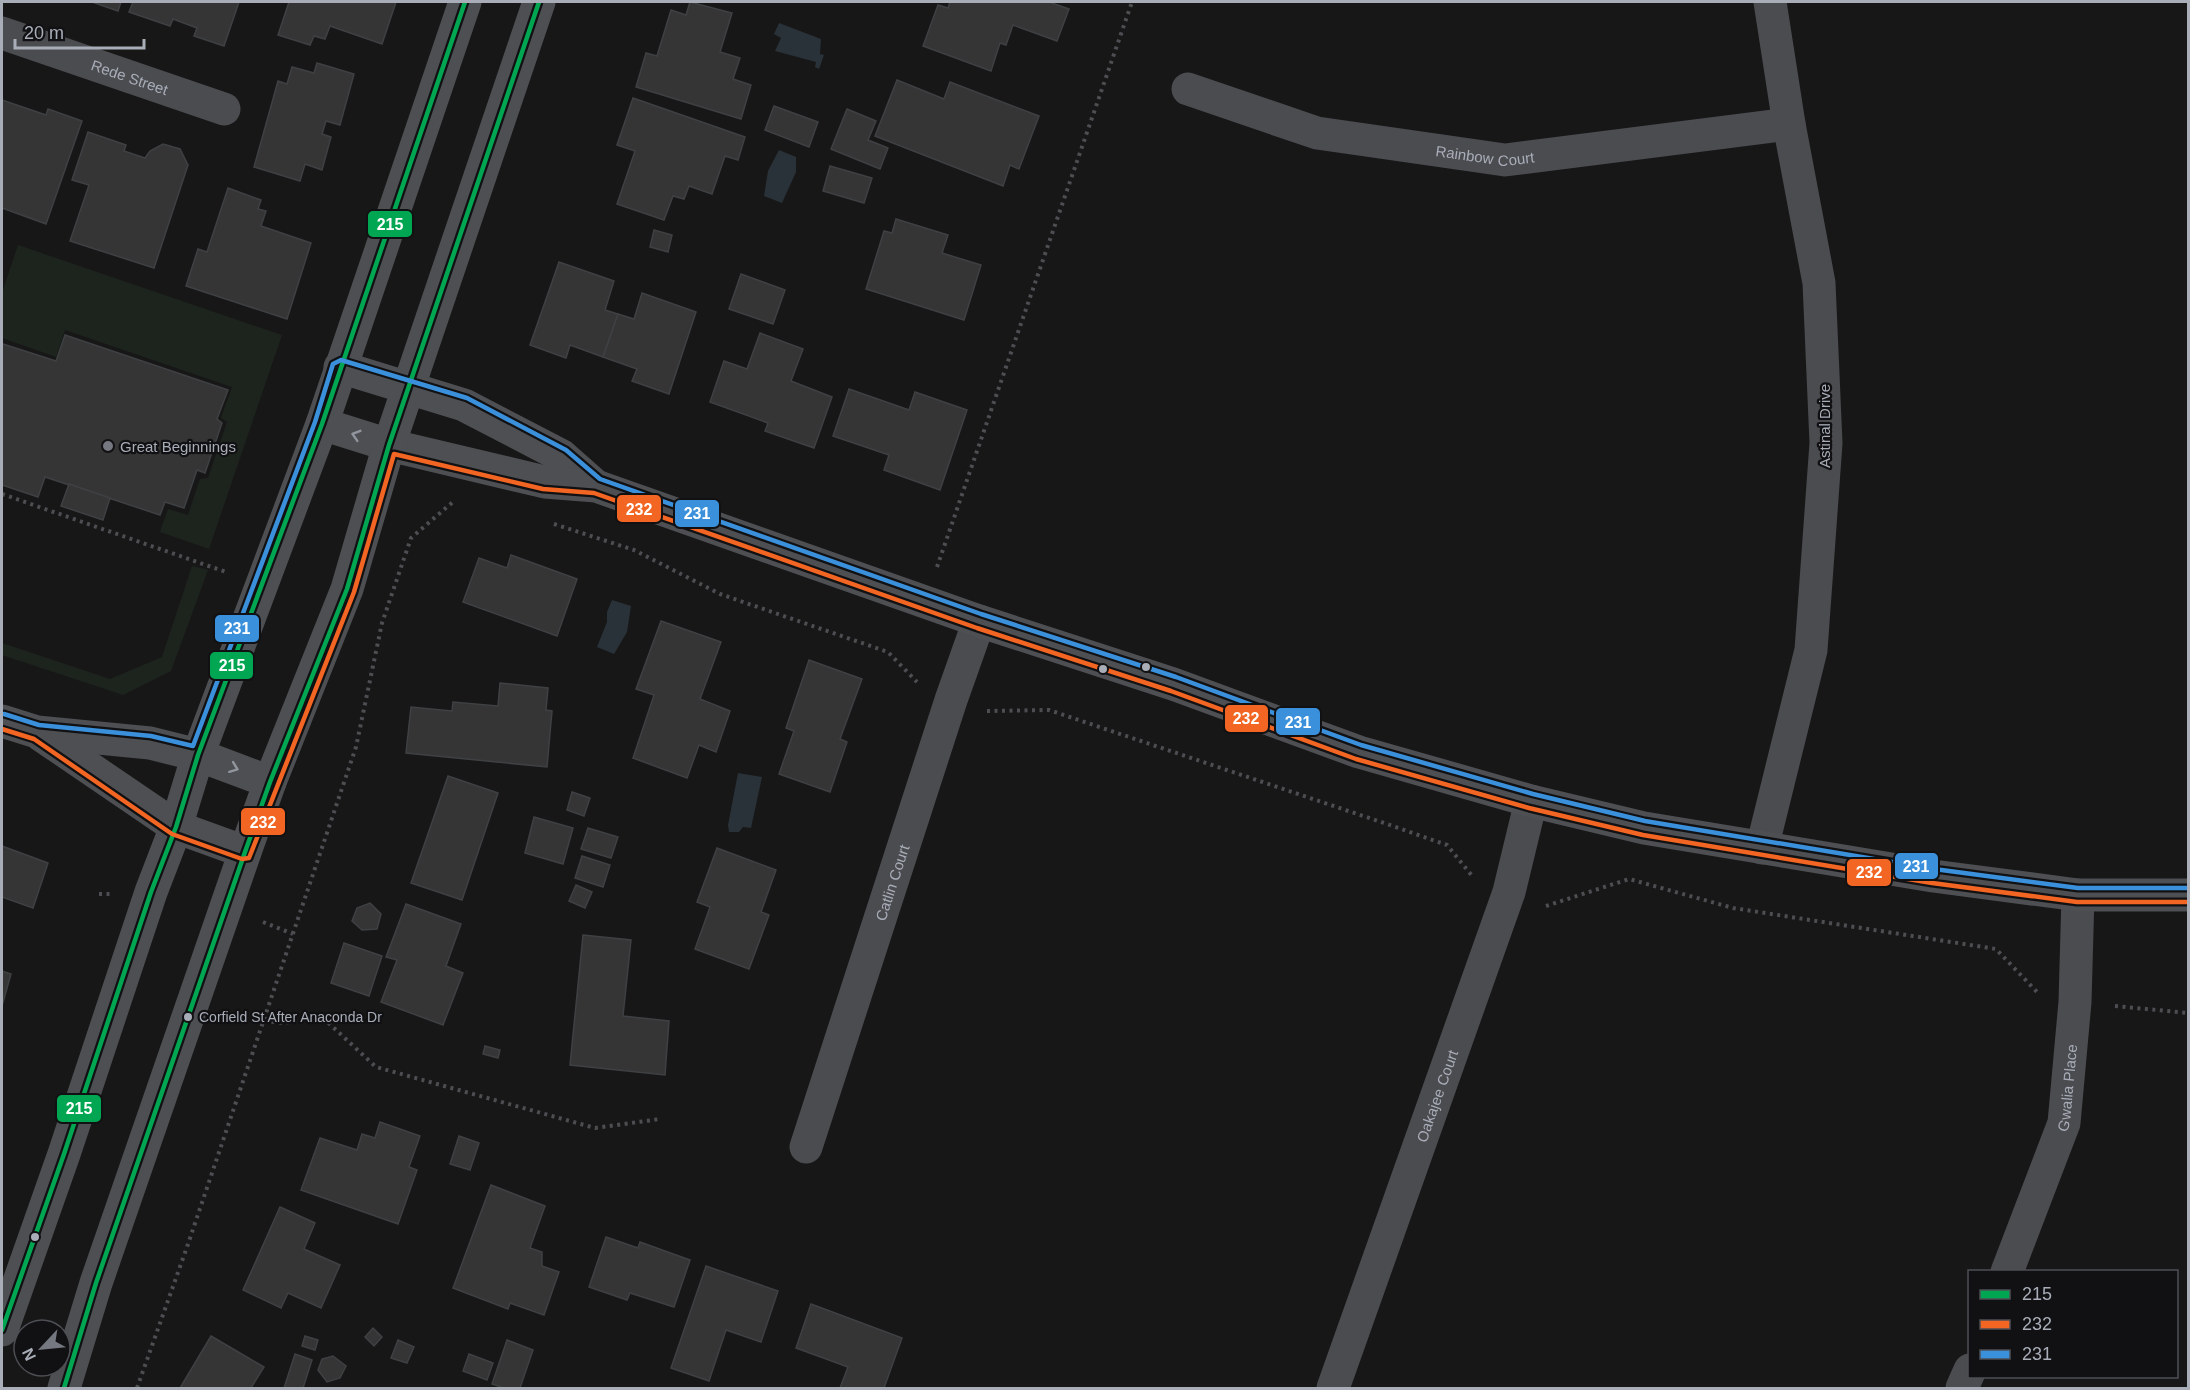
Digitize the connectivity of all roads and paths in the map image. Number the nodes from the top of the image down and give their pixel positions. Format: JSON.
{"nodes":[{"id":1,"x":465,"y":2,"type":"edge"},
{"id":2,"x":539,"y":2,"type":"edge"},
{"id":3,"x":1132,"y":2,"type":"edge"},
{"id":4,"x":1770,"y":2,"type":"edge"},
{"id":5,"x":2,"y":33,"type":"edge"},
{"id":6,"x":1188,"y":89,"type":"dead end"},
{"id":7,"x":224,"y":109,"type":"dead end"},
{"id":8,"x":1789,"y":124,"type":"junction"},
{"id":9,"x":339,"y":367,"type":"junction"},
{"id":10,"x":408,"y":389,"type":"junction"},
{"id":11,"x":322,"y":424,"type":"junction"},
{"id":12,"x":389,"y":445,"type":"junction"},
{"id":13,"x":596,"y":486,"type":"junction"},
{"id":14,"x":2,"y":494,"type":"edge"},
{"id":15,"x":462,"y":495,"type":"dead end"},
{"id":16,"x":548,"y":522,"type":"dead end"},
{"id":17,"x":227,"y":572,"type":"dead end"},
{"id":18,"x":925,"y":601,"type":"junction"},
{"id":19,"x":979,"y":621,"type":"junction"},
{"id":20,"x":951,"y":700,"type":"junction"},
{"id":21,"x":2,"y":721,"type":"edge"},
{"id":22,"x":37,"y":732,"type":"junction"},
{"id":23,"x":198,"y":755,"type":"junction"},
{"id":24,"x":270,"y":782,"type":"junction"},
{"id":25,"x":1531,"y":801,"type":"junction"},
{"id":26,"x":176,"y":827,"type":"junction"},
{"id":27,"x":1762,"y":848,"type":"junction"},
{"id":28,"x":245,"y":852,"type":"junction"},
{"id":29,"x":1509,"y":892,"type":"junction"},
{"id":30,"x":2078,"y":895,"type":"junction"},
{"id":31,"x":2188,"y":895,"type":"edge"},
{"id":32,"x":2075,"y":1002,"type":"junction"},
{"id":33,"x":2188,"y":1012,"type":"edge"},
{"id":34,"x":264,"y":1021,"type":"junction"},
{"id":35,"x":660,"y":1119,"type":"dead end"},
{"id":36,"x":806,"y":1147,"type":"dead end"},
{"id":37,"x":2008,"y":1270,"type":"edge"},
{"id":38,"x":2,"y":1330,"type":"edge"},
{"id":39,"x":1968,"y":1375,"type":"edge"},
{"id":40,"x":64,"y":1389,"type":"edge"},
{"id":41,"x":137,"y":1389,"type":"edge"},
{"id":42,"x":1333,"y":1389,"type":"edge"},
{"id":43,"x":1962,"y":1389,"type":"edge"}],
"edges":[{"from":1,"to":9,"type":"main road"},
{"from":2,"to":10,"type":"main road"},
{"from":3,"to":18,"type":"path"},
{"from":4,"to":8,"type":"street","name":"Astinal Drive"},
{"from":5,"to":7,"type":"street","name":"Rede Street"},
{"from":6,"to":8,"type":"street","name":"Rainbow Court"},
{"from":8,"to":27,"type":"street","name":"Astinal Drive"},
{"from":9,"to":10,"type":"main road"},
{"from":9,"to":11,"type":"main road"},
{"from":10,"to":12,"type":"main road"},
{"from":10,"to":13,"type":"main road"},
{"from":12,"to":11,"type":"main road","one_way":true},
{"from":11,"to":23,"type":"main road"},
{"from":12,"to":13,"type":"main road"},
{"from":12,"to":24,"type":"main road"},
{"from":13,"to":18,"type":"main road"},
{"from":14,"to":17,"type":"path"},
{"from":15,"to":34,"type":"path"},
{"from":16,"to":20,"type":"path"},
{"from":18,"to":19,"type":"main road"},
{"from":19,"to":20,"type":"street","name":"Catlin Court"},
{"from":19,"to":25,"type":"main road"},
{"from":20,"to":29,"type":"path"},
{"from":20,"to":36,"type":"street","name":"Catlin Court"},
{"from":21,"to":22,"type":"main road"},
{"from":22,"to":23,"type":"main road"},
{"from":22,"to":26,"type":"main road"},
{"from":23,"to":24,"type":"main road","one_way":true},
{"from":23,"to":26,"type":"main road"},
{"from":24,"to":28,"type":"main road"},
{"from":25,"to":27,"type":"main road"},
{"from":25,"to":29,"type":"street","name":"Oakajee Court"},
{"from":26,"to":28,"type":"main road"},
{"from":26,"to":38,"type":"main road"},
{"from":27,"to":30,"type":"main road"},
{"from":28,"to":40,"type":"main road"},
{"from":29,"to":32,"type":"path"},
{"from":29,"to":42,"type":"street","name":"Oakajee Court"},
{"from":30,"to":31,"type":"main road"},
{"from":30,"to":32,"type":"street","name":"Gwalia Place"},
{"from":32,"to":33,"type":"path"},
{"from":32,"to":37,"type":"street","name":"Gwalia Place"},
{"from":34,"to":35,"type":"path"},
{"from":34,"to":41,"type":"path"},
{"from":39,"to":43,"type":"street"}]}
